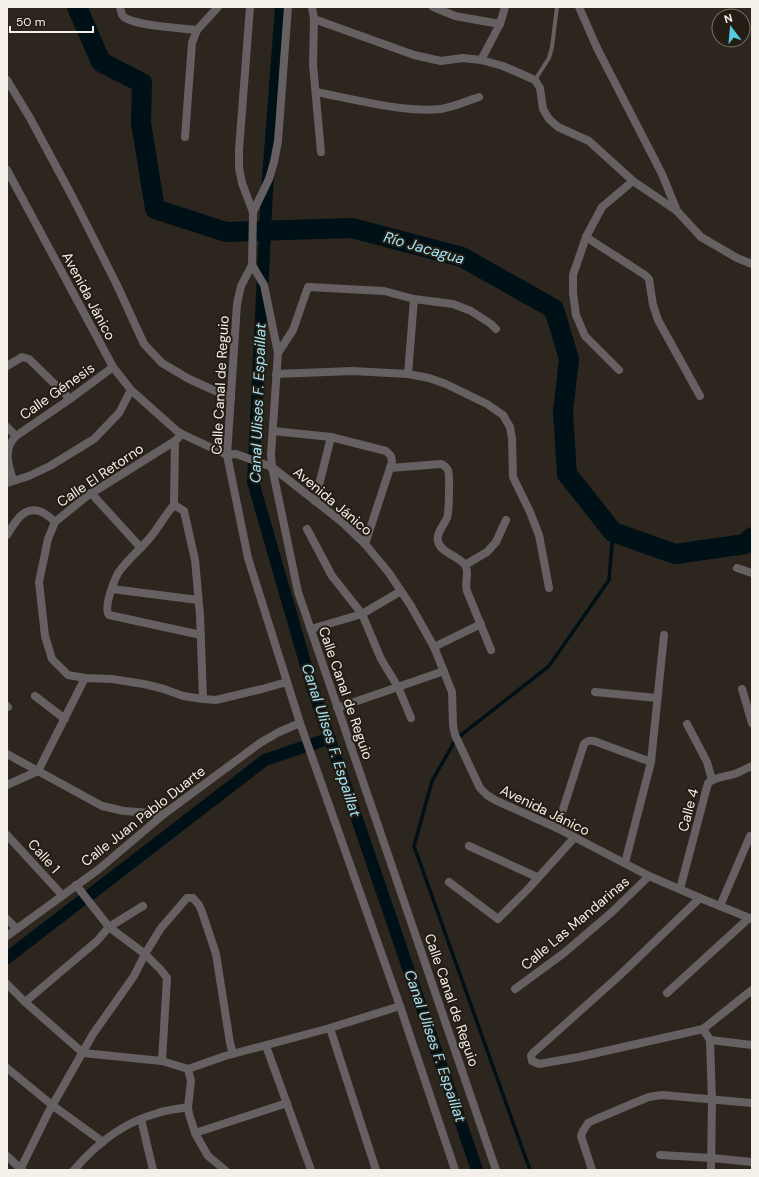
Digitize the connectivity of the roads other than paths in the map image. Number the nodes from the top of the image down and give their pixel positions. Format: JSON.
{"nodes":[{"id":1,"x":120,"y":7,"type":"edge"},
{"id":2,"x":218,"y":7,"type":"edge"},
{"id":3,"x":250,"y":7,"type":"edge"},
{"id":4,"x":288,"y":7,"type":"edge"},
{"id":5,"x":312,"y":7,"type":"edge"},
{"id":6,"x":433,"y":7,"type":"edge"},
{"id":7,"x":506,"y":7,"type":"edge"},
{"id":8,"x":557,"y":7,"type":"edge"},
{"id":9,"x":579,"y":7,"type":"edge"},
{"id":10,"x":314,"y":18,"type":"junction"},
{"id":11,"x":500,"y":24,"type":"junction"},
{"id":12,"x":196,"y":30,"type":"junction"},
{"id":13,"x":481,"y":60,"type":"junction"},
{"id":14,"x":7,"y":80,"type":"edge"},
{"id":15,"x":535,"y":80,"type":"junction"},
{"id":16,"x":316,"y":92,"type":"junction"},
{"id":17,"x":479,"y":97,"type":"dead end"},
{"id":18,"x":185,"y":137,"type":"dead end"},
{"id":19,"x":321,"y":152,"type":"dead end"},
{"id":20,"x":7,"y":170,"type":"edge"},
{"id":21,"x":633,"y":181,"type":"junction"},
{"id":22,"x":677,"y":211,"type":"junction"},
{"id":23,"x":253,"y":212,"type":"junction"},
{"id":24,"x":586,"y":237,"type":"junction"},
{"id":25,"x":752,"y":264,"type":"edge"},
{"id":26,"x":252,"y":265,"type":"junction"},
{"id":27,"x":414,"y":299,"type":"junction"},
{"id":28,"x":496,"y":329,"type":"dead end"},
{"id":29,"x":278,"y":353,"type":"junction"},
{"id":30,"x":7,"y":366,"type":"edge"},
{"id":31,"x":113,"y":367,"type":"junction"},
{"id":32,"x":619,"y":370,"type":"dead end"},
{"id":33,"x":276,"y":374,"type":"junction"},
{"id":34,"x":408,"y":374,"type":"junction"},
{"id":35,"x":131,"y":390,"type":"junction"},
{"id":36,"x":700,"y":396,"type":"dead end"},
{"id":37,"x":231,"y":398,"type":"junction"},
{"id":38,"x":70,"y":399,"type":"junction"},
{"id":39,"x":7,"y":427,"type":"edge"},
{"id":40,"x":273,"y":431,"type":"junction"},
{"id":41,"x":182,"y":434,"type":"junction"},
{"id":42,"x":16,"y":436,"type":"junction"},
{"id":43,"x":331,"y":438,"type":"junction"},
{"id":44,"x":175,"y":441,"type":"junction"},
{"id":45,"x":8,"y":447,"type":"edge"},
{"id":46,"x":227,"y":455,"type":"junction"},
{"id":47,"x":269,"y":465,"type":"junction"},
{"id":48,"x":390,"y":468,"type":"junction"},
{"id":49,"x":10,"y":481,"type":"edge"},
{"id":50,"x":91,"y":493,"type":"junction"},
{"id":51,"x":315,"y":501,"type":"junction"},
{"id":52,"x":174,"y":505,"type":"junction"},
{"id":53,"x":506,"y":520,"type":"dead end"},
{"id":54,"x":55,"y":522,"type":"junction"},
{"id":55,"x":307,"y":529,"type":"dead end"},
{"id":56,"x":7,"y":535,"type":"edge"},
{"id":57,"x":365,"y":544,"type":"junction"},
{"id":58,"x":141,"y":548,"type":"junction"},
{"id":59,"x":465,"y":566,"type":"junction"},
{"id":60,"x":737,"y":568,"type":"dead end"},
{"id":61,"x":752,"y":573,"type":"edge"},
{"id":62,"x":549,"y":588,"type":"dead end"},
{"id":63,"x":112,"y":589,"type":"junction"},
{"id":64,"x":401,"y":591,"type":"junction"},
{"id":65,"x":198,"y":600,"type":"junction"},
{"id":66,"x":362,"y":614,"type":"junction"},
{"id":67,"x":481,"y":624,"type":"junction"},
{"id":68,"x":311,"y":629,"type":"junction"},
{"id":69,"x":201,"y":635,"type":"junction"},
{"id":70,"x":664,"y":635,"type":"dead end"},
{"id":71,"x":434,"y":647,"type":"junction"},
{"id":72,"x":491,"y":650,"type":"dead end"},
{"id":73,"x":444,"y":671,"type":"junction"},
{"id":74,"x":85,"y":678,"type":"junction"},
{"id":75,"x":287,"y":682,"type":"junction"},
{"id":76,"x":398,"y":687,"type":"junction"},
{"id":77,"x":742,"y":689,"type":"dead end"},
{"id":78,"x":595,"y":692,"type":"dead end"},
{"id":79,"x":35,"y":696,"type":"dead end"},
{"id":80,"x":657,"y":698,"type":"junction"},
{"id":81,"x":204,"y":699,"type":"junction"},
{"id":82,"x":337,"y":708,"type":"junction"},
{"id":83,"x":411,"y":718,"type":"dead end"},
{"id":84,"x":65,"y":719,"type":"junction"},
{"id":85,"x":300,"y":723,"type":"junction"},
{"id":86,"x":687,"y":724,"type":"dead end"},
{"id":87,"x":752,"y":724,"type":"edge"},
{"id":88,"x":7,"y":754,"type":"edge"},
{"id":89,"x":651,"y":762,"type":"junction"},
{"id":90,"x":752,"y":766,"type":"edge"},
{"id":91,"x":38,"y":771,"type":"junction"},
{"id":92,"x":712,"y":780,"type":"junction"},
{"id":93,"x":7,"y":785,"type":"edge"},
{"id":94,"x":164,"y":814,"type":"junction"},
{"id":95,"x":557,"y":828,"type":"junction"},
{"id":96,"x":7,"y":835,"type":"edge"},
{"id":97,"x":750,"y":836,"type":"dead end"},
{"id":98,"x":574,"y":838,"type":"junction"},
{"id":99,"x":469,"y":846,"type":"dead end"},
{"id":100,"x":625,"y":863,"type":"junction"},
{"id":101,"x":649,"y":876,"type":"junction"},
{"id":102,"x":537,"y":877,"type":"junction"},
{"id":103,"x":449,"y":882,"type":"dead end"},
{"id":104,"x":76,"y":885,"type":"junction"},
{"id":105,"x":680,"y":889,"type":"junction"},
{"id":106,"x":62,"y":895,"type":"junction"},
{"id":107,"x":700,"y":898,"type":"junction"},
{"id":108,"x":143,"y":906,"type":"dead end"},
{"id":109,"x":720,"y":906,"type":"junction"},
{"id":110,"x":751,"y":918,"type":"edge"},
{"id":111,"x":7,"y":919,"type":"edge"},
{"id":112,"x":109,"y":927,"type":"junction"},
{"id":113,"x":17,"y":929,"type":"junction"},
{"id":114,"x":7,"y":936,"type":"edge"},
{"id":115,"x":145,"y":954,"type":"junction"},
{"id":116,"x":7,"y":984,"type":"edge"},
{"id":117,"x":516,"y":989,"type":"dead end"},
{"id":118,"x":752,"y":990,"type":"edge"},
{"id":119,"x":668,"y":993,"type":"dead end"},
{"id":120,"x":25,"y":1002,"type":"junction"},
{"id":121,"x":400,"y":1006,"type":"junction"},
{"id":122,"x":330,"y":1028,"type":"junction"},
{"id":123,"x":703,"y":1029,"type":"junction"},
{"id":124,"x":710,"y":1040,"type":"junction"},
{"id":125,"x":752,"y":1045,"type":"edge"},
{"id":126,"x":266,"y":1046,"type":"junction"},
{"id":127,"x":83,"y":1053,"type":"junction"},
{"id":128,"x":233,"y":1054,"type":"junction"},
{"id":129,"x":162,"y":1061,"type":"junction"},
{"id":130,"x":7,"y":1068,"type":"edge"},
{"id":131,"x":188,"y":1069,"type":"junction"},
{"id":132,"x":712,"y":1100,"type":"junction"},
{"id":133,"x":287,"y":1103,"type":"junction"},
{"id":134,"x":752,"y":1103,"type":"edge"},
{"id":135,"x":52,"y":1105,"type":"junction"},
{"id":136,"x":188,"y":1107,"type":"junction"},
{"id":137,"x":141,"y":1119,"type":"junction"},
{"id":138,"x":195,"y":1133,"type":"junction"},
{"id":139,"x":104,"y":1142,"type":"junction"},
{"id":140,"x":660,"y":1155,"type":"dead end"},
{"id":141,"x":7,"y":1156,"type":"edge"},
{"id":142,"x":712,"y":1158,"type":"junction"},
{"id":143,"x":752,"y":1162,"type":"edge"},
{"id":144,"x":218,"y":1168,"type":"edge"},
{"id":145,"x":21,"y":1170,"type":"edge"},
{"id":146,"x":74,"y":1170,"type":"edge"},
{"id":147,"x":153,"y":1170,"type":"edge"},
{"id":148,"x":311,"y":1170,"type":"edge"},
{"id":149,"x":376,"y":1170,"type":"edge"},
{"id":150,"x":455,"y":1170,"type":"edge"},
{"id":151,"x":496,"y":1170,"type":"edge"},
{"id":152,"x":592,"y":1170,"type":"edge"},
{"id":153,"x":711,"y":1170,"type":"edge"}],
"edges":[{"from":1,"to":12,"type":"street"},
{"from":2,"to":12,"type":"street"},
{"from":3,"to":23,"type":"street"},
{"from":4,"to":23,"type":"street"},
{"from":5,"to":10,"type":"street"},
{"from":6,"to":11,"type":"street"},
{"from":7,"to":11,"type":"street"},
{"from":8,"to":15,"type":"lane"},
{"from":9,"to":22,"type":"street"},
{"from":10,"to":13,"type":"street"},
{"from":10,"to":16,"type":"street"},
{"from":11,"to":13,"type":"street"},
{"from":12,"to":18,"type":"street"},
{"from":13,"to":15,"type":"street"},
{"from":14,"to":37,"type":"street"},
{"from":15,"to":21,"type":"street"},
{"from":16,"to":17,"type":"street"},
{"from":16,"to":19,"type":"street"},
{"from":20,"to":31,"type":"street","name":"Avenida Jánico"},
{"from":21,"to":22,"type":"street"},
{"from":21,"to":24,"type":"street"},
{"from":22,"to":25,"type":"street"},
{"from":23,"to":26,"type":"street"},
{"from":24,"to":32,"type":"street"},
{"from":24,"to":36,"type":"street"},
{"from":26,"to":29,"type":"street","name":"Calle Canal de Reguio"},
{"from":26,"to":37,"type":"street","name":"Calle Canal de Reguio"},
{"from":27,"to":28,"type":"street"},
{"from":27,"to":29,"type":"street"},
{"from":27,"to":34,"type":"street"},
{"from":29,"to":33,"type":"street","name":"Calle Canal de Reguio"},
{"from":30,"to":38,"type":"street"},
{"from":31,"to":35,"type":"street","name":"Avenida Jánico"},
{"from":31,"to":38,"type":"street","name":"Calle Génesis"},
{"from":33,"to":34,"type":"street"},
{"from":33,"to":40,"type":"street","name":"Calle Canal de Reguio"},
{"from":34,"to":62,"type":"street"},
{"from":35,"to":41,"type":"street","name":"Avenida Jánico"},
{"from":35,"to":49,"type":"street"},
{"from":37,"to":46,"type":"street","name":"Calle Canal de Reguio"},
{"from":38,"to":42,"type":"street","name":"Calle Génesis"},
{"from":39,"to":42,"type":"street"},
{"from":40,"to":43,"type":"street"},
{"from":40,"to":47,"type":"street","name":"Calle Canal de Reguio"},
{"from":41,"to":44,"type":"street","name":"Calle El Retorno"},
{"from":41,"to":46,"type":"street","name":"Avenida Jánico"},
{"from":42,"to":45,"type":"street","name":"Calle Génesis"},
{"from":43,"to":48,"type":"street"},
{"from":43,"to":51,"type":"street"},
{"from":44,"to":50,"type":"street","name":"Calle El Retorno"},
{"from":44,"to":52,"type":"street"},
{"from":45,"to":49,"type":"street","name":"Calle Génesis"},
{"from":46,"to":47,"type":"street","name":"Avenida Jánico"},
{"from":46,"to":75,"type":"street","name":"Calle Canal de Reguio"},
{"from":47,"to":51,"type":"street","name":"Avenida Jánico"},
{"from":47,"to":68,"type":"street","name":"Calle Canal de Reguio"},
{"from":48,"to":57,"type":"street"},
{"from":48,"to":59,"type":"street"},
{"from":50,"to":54,"type":"street","name":"Calle El Retorno"},
{"from":50,"to":58,"type":"street"},
{"from":51,"to":57,"type":"street","name":"Avenida Jánico"},
{"from":52,"to":58,"type":"street"},
{"from":52,"to":65,"type":"street"},
{"from":53,"to":59,"type":"street"},
{"from":54,"to":56,"type":"street"},
{"from":54,"to":74,"type":"street","name":"Calle El Retorno"},
{"from":55,"to":66,"type":"street"},
{"from":57,"to":64,"type":"street","name":"Avenida Jánico"},
{"from":58,"to":63,"type":"street"},
{"from":59,"to":67,"type":"street"},
{"from":60,"to":61,"type":"street"},
{"from":63,"to":65,"type":"street"},
{"from":63,"to":69,"type":"street"},
{"from":64,"to":66,"type":"street"},
{"from":64,"to":71,"type":"street","name":"Avenida Jánico"},
{"from":65,"to":69,"type":"street"},
{"from":66,"to":68,"type":"street"},
{"from":66,"to":76,"type":"street"},
{"from":67,"to":71,"type":"street"},
{"from":67,"to":72,"type":"street"},
{"from":68,"to":82,"type":"street","name":"Calle Canal de Reguio"},
{"from":69,"to":81,"type":"street"},
{"from":70,"to":80,"type":"street"},
{"from":71,"to":73,"type":"street","name":"Avenida Jánico"},
{"from":73,"to":76,"type":"street"},
{"from":73,"to":95,"type":"street","name":"Avenida Jánico"},
{"from":74,"to":81,"type":"street","name":"Calle El Retorno"},
{"from":74,"to":84,"type":"street"},
{"from":75,"to":81,"type":"street","name":"Calle El Retorno"},
{"from":75,"to":85,"type":"street","name":"Calle Canal de Reguio"},
{"from":76,"to":82,"type":"street"},
{"from":76,"to":83,"type":"street"},
{"from":77,"to":87,"type":"street"},
{"from":78,"to":80,"type":"street"},
{"from":79,"to":84,"type":"street"},
{"from":80,"to":89,"type":"street"},
{"from":82,"to":151,"type":"street","name":"Calle Canal de Reguio"},
{"from":84,"to":91,"type":"street"},
{"from":85,"to":94,"type":"street","name":"Calle Juan Pablo Duarte"},
{"from":85,"to":121,"type":"street","name":"Calle Canal de Reguio"},
{"from":86,"to":92,"type":"street"},
{"from":88,"to":91,"type":"street"},
{"from":89,"to":95,"type":"street"},
{"from":89,"to":100,"type":"street"},
{"from":90,"to":92,"type":"street","name":"Calle 4"},
{"from":91,"to":93,"type":"street"},
{"from":91,"to":94,"type":"street"},
{"from":92,"to":105,"type":"street","name":"Calle 4"},
{"from":94,"to":104,"type":"street","name":"Calle Juan Pablo Duarte"},
{"from":95,"to":98,"type":"street","name":"Avenida Jánico"},
{"from":96,"to":106,"type":"street","name":"Calle 1"},
{"from":97,"to":109,"type":"street"},
{"from":98,"to":100,"type":"street","name":"Avenida Jánico"},
{"from":98,"to":102,"type":"street"},
{"from":99,"to":102,"type":"street"},
{"from":100,"to":101,"type":"street","name":"Avenida Jánico"},
{"from":101,"to":105,"type":"street","name":"Avenida Jánico"},
{"from":101,"to":117,"type":"street","name":"Calle Las Mandarinas"},
{"from":102,"to":103,"type":"street"},
{"from":104,"to":106,"type":"street","name":"Calle Juan Pablo Duarte"},
{"from":104,"to":112,"type":"street"},
{"from":105,"to":107,"type":"street","name":"Avenida Jánico"},
{"from":106,"to":113,"type":"street","name":"Calle Juan Pablo Duarte"},
{"from":107,"to":109,"type":"street","name":"Avenida Jánico"},
{"from":107,"to":123,"type":"street"},
{"from":108,"to":112,"type":"street"},
{"from":109,"to":110,"type":"street","name":"Avenida Jánico"},
{"from":110,"to":119,"type":"street"},
{"from":111,"to":113,"type":"street"},
{"from":112,"to":115,"type":"street"},
{"from":112,"to":120,"type":"street"},
{"from":113,"to":114,"type":"street","name":"Calle Juan Pablo Duarte"},
{"from":115,"to":127,"type":"street"},
{"from":115,"to":128,"type":"street"},
{"from":115,"to":129,"type":"street"},
{"from":116,"to":120,"type":"street"},
{"from":118,"to":123,"type":"street"},
{"from":120,"to":127,"type":"street"},
{"from":121,"to":122,"type":"street"},
{"from":121,"to":150,"type":"street","name":"Calle Canal de Reguio"},
{"from":122,"to":126,"type":"street"},
{"from":122,"to":149,"type":"street"},
{"from":123,"to":124,"type":"street"},
{"from":124,"to":125,"type":"street"},
{"from":124,"to":132,"type":"street"},
{"from":126,"to":128,"type":"street"},
{"from":126,"to":133,"type":"street"},
{"from":127,"to":129,"type":"street"},
{"from":127,"to":135,"type":"street"},
{"from":128,"to":131,"type":"street"},
{"from":129,"to":131,"type":"street"},
{"from":130,"to":135,"type":"street"},
{"from":131,"to":136,"type":"street"},
{"from":132,"to":134,"type":"street"},
{"from":132,"to":142,"type":"street"},
{"from":132,"to":152,"type":"street"},
{"from":133,"to":138,"type":"street"},
{"from":133,"to":148,"type":"street"},
{"from":135,"to":139,"type":"street"},
{"from":135,"to":145,"type":"street"},
{"from":136,"to":137,"type":"street"},
{"from":136,"to":138,"type":"street"},
{"from":137,"to":139,"type":"street"},
{"from":137,"to":147,"type":"street"},
{"from":138,"to":144,"type":"street"},
{"from":139,"to":146,"type":"street"},
{"from":140,"to":142,"type":"street"},
{"from":141,"to":145,"type":"street"},
{"from":142,"to":143,"type":"street"},
{"from":142,"to":153,"type":"street"}]}
